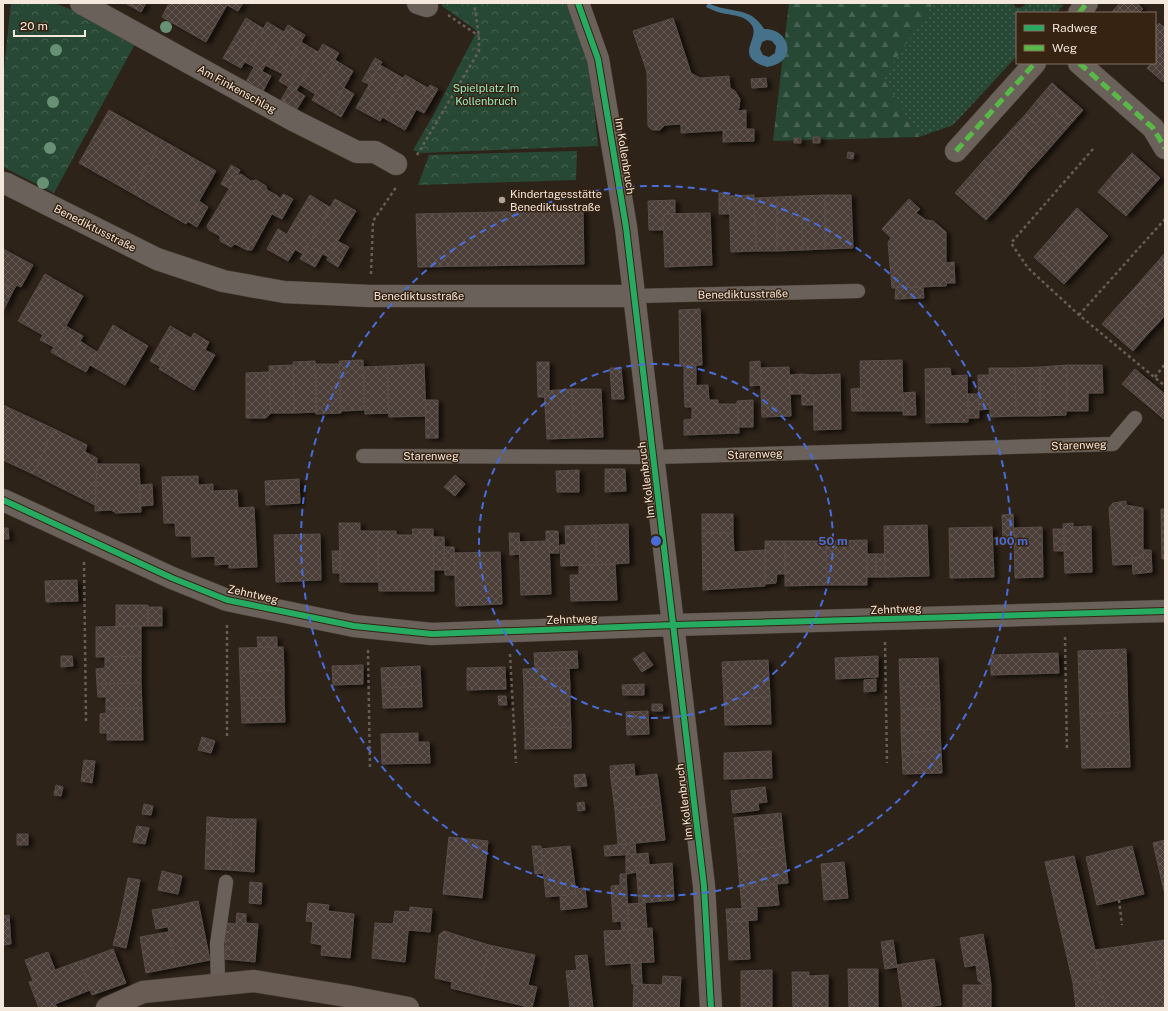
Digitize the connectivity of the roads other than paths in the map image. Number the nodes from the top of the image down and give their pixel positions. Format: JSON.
{"nodes":[{"id":1,"x":81,"y":3,"type":"edge"},
{"id":2,"x":578,"y":3,"type":"edge"},
{"id":3,"x":1087,"y":3,"type":"edge"},
{"id":4,"x":1079,"y":12,"type":"edge"},
{"id":5,"x":1034,"y":64,"type":"edge"},
{"id":6,"x":1080,"y":64,"type":"edge"},
{"id":7,"x":1165,"y":148,"type":"edge"},
{"id":8,"x":956,"y":151,"type":"dead end"},
{"id":9,"x":398,"y":173,"type":"road end"},
{"id":10,"x":3,"y":183,"type":"edge"},
{"id":11,"x":858,"y":291,"type":"dead end"},
{"id":12,"x":635,"y":296,"type":"junction"},
{"id":13,"x":1135,"y":418,"type":"dead end"},
{"id":14,"x":363,"y":456,"type":"dead end"},
{"id":15,"x":654,"y":457,"type":"junction"},
{"id":16,"x":3,"y":500,"type":"edge"},
{"id":17,"x":1165,"y":611,"type":"edge"},
{"id":18,"x":673,"y":625,"type":"junction"},
{"id":19,"x":226,"y":882,"type":"dead end"},
{"id":20,"x":218,"y":984,"type":"junction"},
{"id":21,"x":107,"y":1008,"type":"edge"},
{"id":22,"x":408,"y":1008,"type":"edge"},
{"id":23,"x":711,"y":1008,"type":"edge"}],
"edges":[{"from":1,"to":9,"type":"street","name":"Am Finkenschlag"},
{"from":2,"to":12,"type":"street","name":"Im Kollenbruch"},
{"from":3,"to":4,"type":"street"},
{"from":5,"to":8,"type":"street"},
{"from":6,"to":7,"type":"street"},
{"from":10,"to":12,"type":"street","name":"Benediktusstraße"},
{"from":11,"to":12,"type":"lane","name":"Benediktusstraße"},
{"from":12,"to":15,"type":"street","name":"Im Kollenbruch"},
{"from":13,"to":15,"type":"lane","name":"Starenweg"},
{"from":14,"to":15,"type":"lane","name":"Starenweg"},
{"from":15,"to":18,"type":"street","name":"Im Kollenbruch"},
{"from":16,"to":18,"type":"street","name":"Zehntweg"},
{"from":17,"to":18,"type":"street","name":"Zehntweg"},
{"from":18,"to":23,"type":"street","name":"Im Kollenbruch"},
{"from":19,"to":20,"type":"lane"},
{"from":20,"to":21,"type":"street"},
{"from":20,"to":22,"type":"street"}]}
